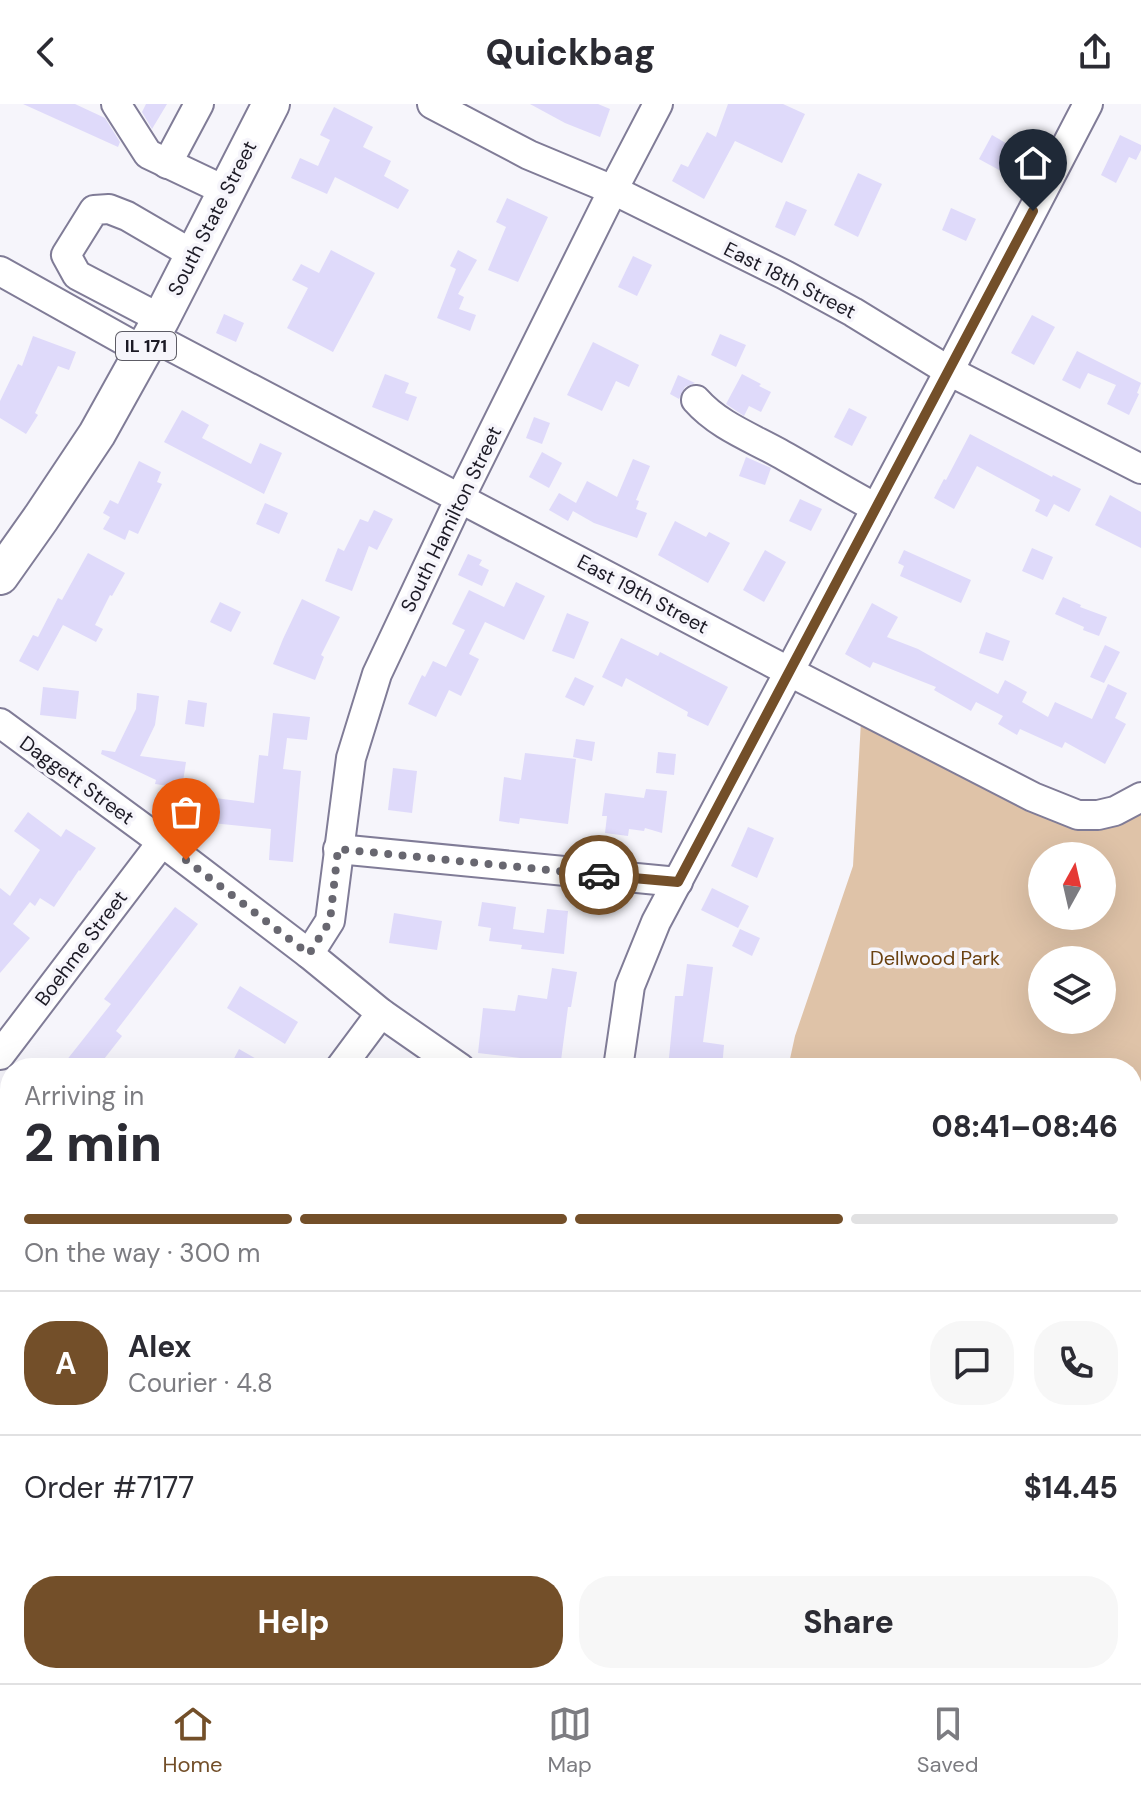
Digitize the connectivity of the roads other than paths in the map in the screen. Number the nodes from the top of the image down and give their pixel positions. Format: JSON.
{"nodes":[{"id":1,"x":116,"y":104,"type":"edge"},
{"id":2,"x":199,"y":104,"type":"edge"},
{"id":3,"x":271,"y":104,"type":"edge"},
{"id":4,"x":432,"y":104,"type":"edge"},
{"id":5,"x":658,"y":104,"type":"edge"},
{"id":6,"x":1088,"y":104,"type":"edge"},
{"id":7,"x":167,"y":164,"type":"junction"},
{"id":8,"x":613,"y":190,"type":"junction"},
{"id":9,"x":226,"y":191,"type":"junction"},
{"id":10,"x":194,"y":255,"type":"junction"},
{"id":11,"x":0,"y":271,"type":"edge"},
{"id":12,"x":152,"y":335,"type":"junction"},
{"id":13,"x":949,"y":371,"type":"junction"},
{"id":14,"x":696,"y":400,"type":"dead end"},
{"id":15,"x":1141,"y":469,"type":"edge"},
{"id":16,"x":460,"y":498,"type":"junction"},
{"id":17,"x":876,"y":508,"type":"junction"},
{"id":18,"x":0,"y":576,"type":"edge"},
{"id":19,"x":788,"y":671,"type":"junction"},
{"id":20,"x":0,"y":723,"type":"edge"},
{"id":21,"x":1141,"y":797,"type":"edge"},
{"id":22,"x":162,"y":842,"type":"junction"},
{"id":23,"x":338,"y":849,"type":"junction"},
{"id":24,"x":678,"y":882,"type":"junction"},
{"id":25,"x":309,"y":954,"type":"junction"},
{"id":26,"x":381,"y":1013,"type":"junction"},
{"id":27,"x":0,"y":1055,"type":"edge"},
{"id":28,"x":347,"y":1058,"type":"edge"},
{"id":29,"x":446,"y":1058,"type":"edge"},
{"id":30,"x":619,"y":1058,"type":"edge"}],
"edges":[{"from":1,"to":7,"type":"street"},
{"from":2,"to":7,"type":"street"},
{"from":3,"to":9,"type":"main road","name":"South State Street","number":"IL 171"},
{"from":4,"to":8,"type":"street","name":"East 18th Street"},
{"from":5,"to":8,"type":"street","name":"South Hamilton Street"},
{"from":6,"to":13,"type":"street"},
{"from":7,"to":9,"type":"street"},
{"from":8,"to":13,"type":"street","name":"East 18th Street"},
{"from":8,"to":16,"type":"street","name":"South Hamilton Street"},
{"from":9,"to":10,"type":"main road","name":"South State Street","number":"IL 171"},
{"from":10,"to":12,"type":"main road","name":"South State Street","number":"IL 171"},
{"from":10,"to":12,"type":"street"},
{"from":11,"to":12,"type":"street"},
{"from":12,"to":16,"type":"street","name":"East 19th Street"},
{"from":12,"to":18,"type":"main road","name":"South State Street","number":"IL 171"},
{"from":13,"to":15,"type":"street","name":"East 18th Street"},
{"from":13,"to":17,"type":"street"},
{"from":14,"to":17,"type":"street"},
{"from":16,"to":19,"type":"street","name":"East 19th Street"},
{"from":16,"to":23,"type":"street","name":"South Hamilton Street"},
{"from":17,"to":19,"type":"street"},
{"from":19,"to":21,"type":"street","name":"East 19th Street"},
{"from":19,"to":24,"type":"street"},
{"from":20,"to":22,"type":"street","name":"Daggett Street"},
{"from":22,"to":25,"type":"street","name":"Daggett Street"},
{"from":22,"to":27,"type":"street","name":"Boehme Street"},
{"from":23,"to":24,"type":"street"},
{"from":23,"to":25,"type":"street","name":"South Hamilton Street"},
{"from":24,"to":30,"type":"street"},
{"from":25,"to":26,"type":"street","name":"Daggett Street"},
{"from":26,"to":28,"type":"street"},
{"from":26,"to":29,"type":"street","name":"Daggett Street"}]}
